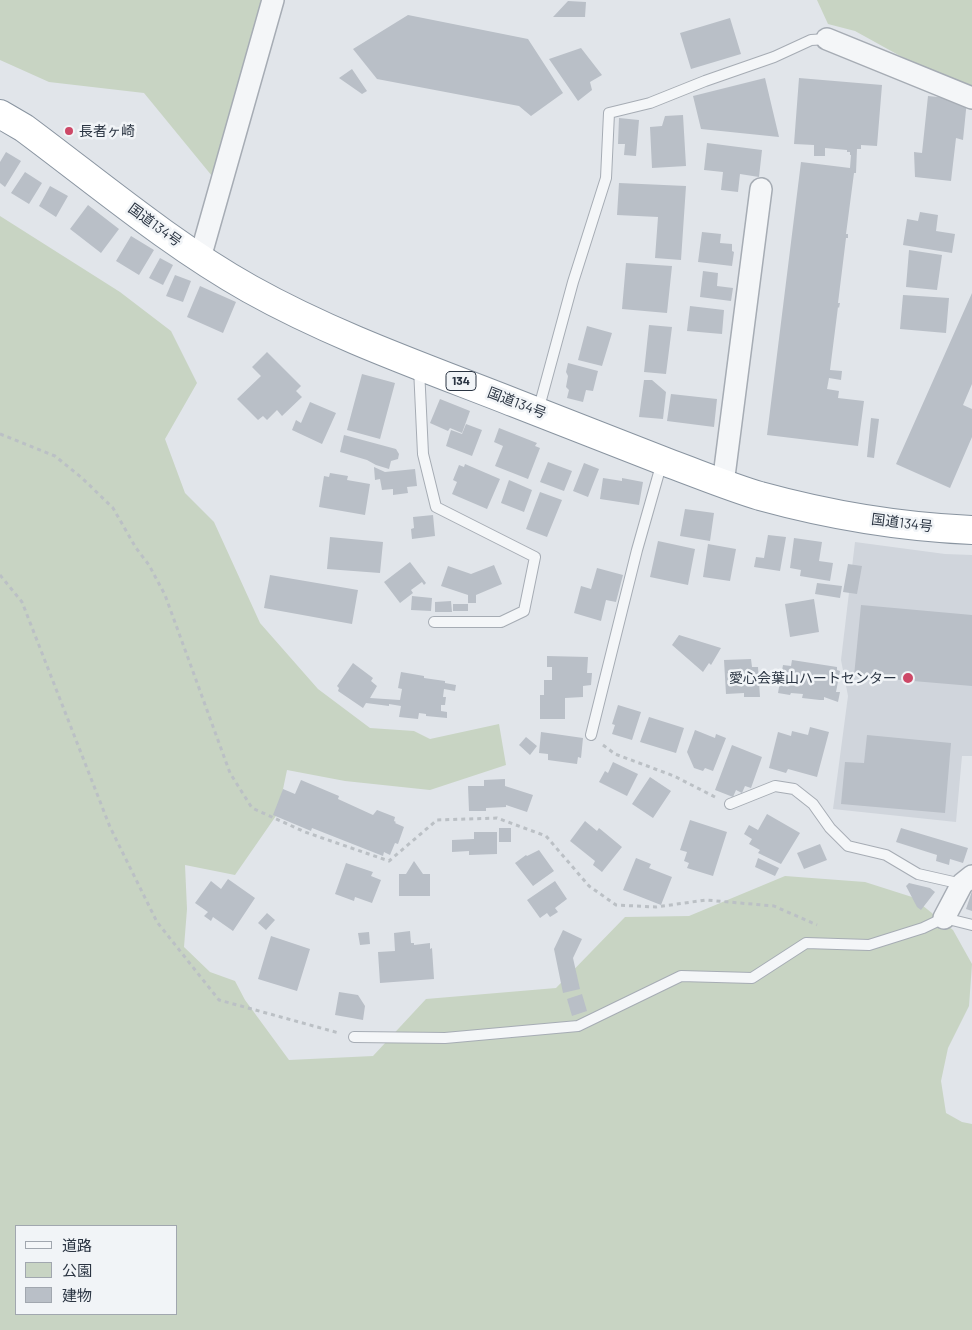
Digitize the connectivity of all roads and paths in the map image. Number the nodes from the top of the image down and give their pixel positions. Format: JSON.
{"nodes":[{"id":1,"x":274,"y":0,"type":"edge"},
{"id":2,"x":827,"y":39,"type":"joint"},
{"id":3,"x":972,"y":98,"type":"edge"},
{"id":4,"x":0,"y":114,"type":"edge"},
{"id":5,"x":761,"y":189,"type":"dead end"},
{"id":6,"x":200,"y":258,"type":"junction"},
{"id":7,"x":418,"y":365,"type":"junction"},
{"id":8,"x":538,"y":412,"type":"junction"},
{"id":9,"x":0,"y":434,"type":"edge"},
{"id":10,"x":662,"y":461,"type":"junction"},
{"id":11,"x":723,"y":484,"type":"junction"},
{"id":12,"x":972,"y":530,"type":"edge"},
{"id":13,"x":0,"y":575,"type":"edge"},
{"id":14,"x":434,"y":622,"type":"dead end"},
{"id":15,"x":591,"y":735,"type":"joint"},
{"id":16,"x":730,"y":804,"type":"joint"},
{"id":17,"x":967,"y":880,"type":"edge"},
{"id":18,"x":944,"y":918,"type":"junction"},
{"id":19,"x":818,"y":925,"type":"dead end"},
{"id":20,"x":972,"y":925,"type":"edge"},
{"id":21,"x":354,"y":1037,"type":"joint"}],
"edges":[{"from":1,"to":6,"type":"street"},
{"from":2,"to":3,"type":"street"},
{"from":2,"to":8,"type":"lane"},
{"from":4,"to":6,"type":"highway","name":"国道134号","number":"134"},
{"from":5,"to":11,"type":"street"},
{"from":6,"to":7,"type":"highway","name":"国道134号","number":"134"},
{"from":7,"to":8,"type":"highway","name":"国道134号","number":"134"},
{"from":7,"to":14,"type":"lane"},
{"from":8,"to":10,"type":"highway","name":"国道134号","number":"134"},
{"from":9,"to":19,"type":"path"},
{"from":10,"to":11,"type":"highway","name":"国道134号","number":"134"},
{"from":10,"to":15,"type":"lane"},
{"from":11,"to":12,"type":"highway","name":"国道134号","number":"134"},
{"from":13,"to":21,"type":"path"},
{"from":15,"to":16,"type":"path"},
{"from":16,"to":17,"type":"lane"},
{"from":17,"to":18,"type":"street"},
{"from":18,"to":20,"type":"lane"},
{"from":18,"to":21,"type":"lane"}]}
